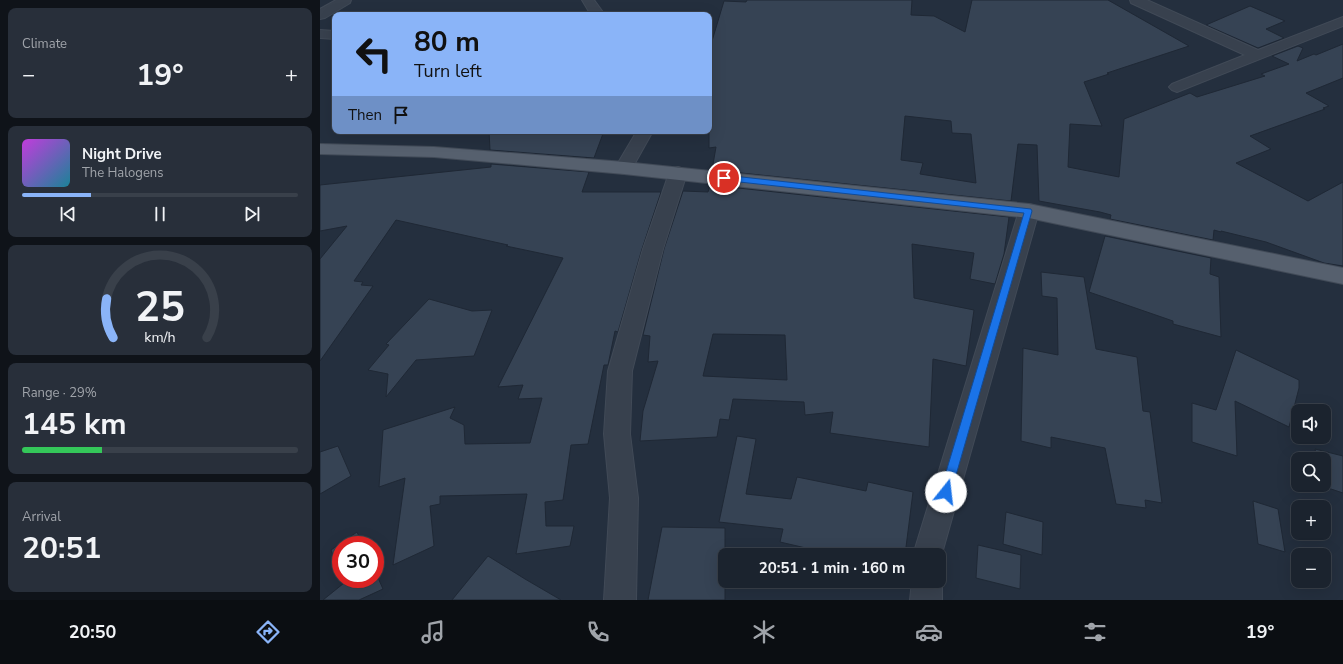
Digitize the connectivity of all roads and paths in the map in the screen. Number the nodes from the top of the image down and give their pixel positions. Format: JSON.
{"nodes":[{"id":1,"x":345,"y":0,"type":"edge"},
{"id":2,"x":588,"y":0,"type":"edge"},
{"id":3,"x":1136,"y":0,"type":"edge"},
{"id":4,"x":596,"y":12,"type":"edge"},
{"id":5,"x":320,"y":15,"type":"edge"},
{"id":6,"x":1343,"y":21,"type":"edge"},
{"id":7,"x":320,"y":34,"type":"edge"},
{"id":8,"x":332,"y":35,"type":"edge"},
{"id":9,"x":1256,"y":54,"type":"junction"},
{"id":10,"x":1177,"y":87,"type":"dead end"},
{"id":11,"x":643,"y":134,"type":"edge"},
{"id":12,"x":320,"y":149,"type":"edge"},
{"id":13,"x":624,"y":168,"type":"junction"},
{"id":14,"x":678,"y":173,"type":"junction"},
{"id":15,"x":1028,"y":211,"type":"junction"},
{"id":16,"x":1343,"y":276,"type":"edge"},
{"id":17,"x":930,"y":548,"type":"edge"},
{"id":18,"x":927,"y":588,"type":"edge"},
{"id":19,"x":620,"y":600,"type":"edge"},
{"id":20,"x":926,"y":600,"type":"edge"}],
"edges":[{"from":1,"to":5,"type":"street"},
{"from":2,"to":4,"type":"street"},
{"from":3,"to":9,"type":"street"},
{"from":6,"to":9,"type":"street"},
{"from":7,"to":8,"type":"street"},
{"from":9,"to":10,"type":"street"},
{"from":11,"to":13,"type":"street"},
{"from":12,"to":13,"type":"main road"},
{"from":13,"to":14,"type":"main road"},
{"from":14,"to":15,"type":"main road"},
{"from":14,"to":19,"type":"street"},
{"from":15,"to":16,"type":"main road"},
{"from":15,"to":17,"type":"street"},
{"from":18,"to":20,"type":"street"}]}
